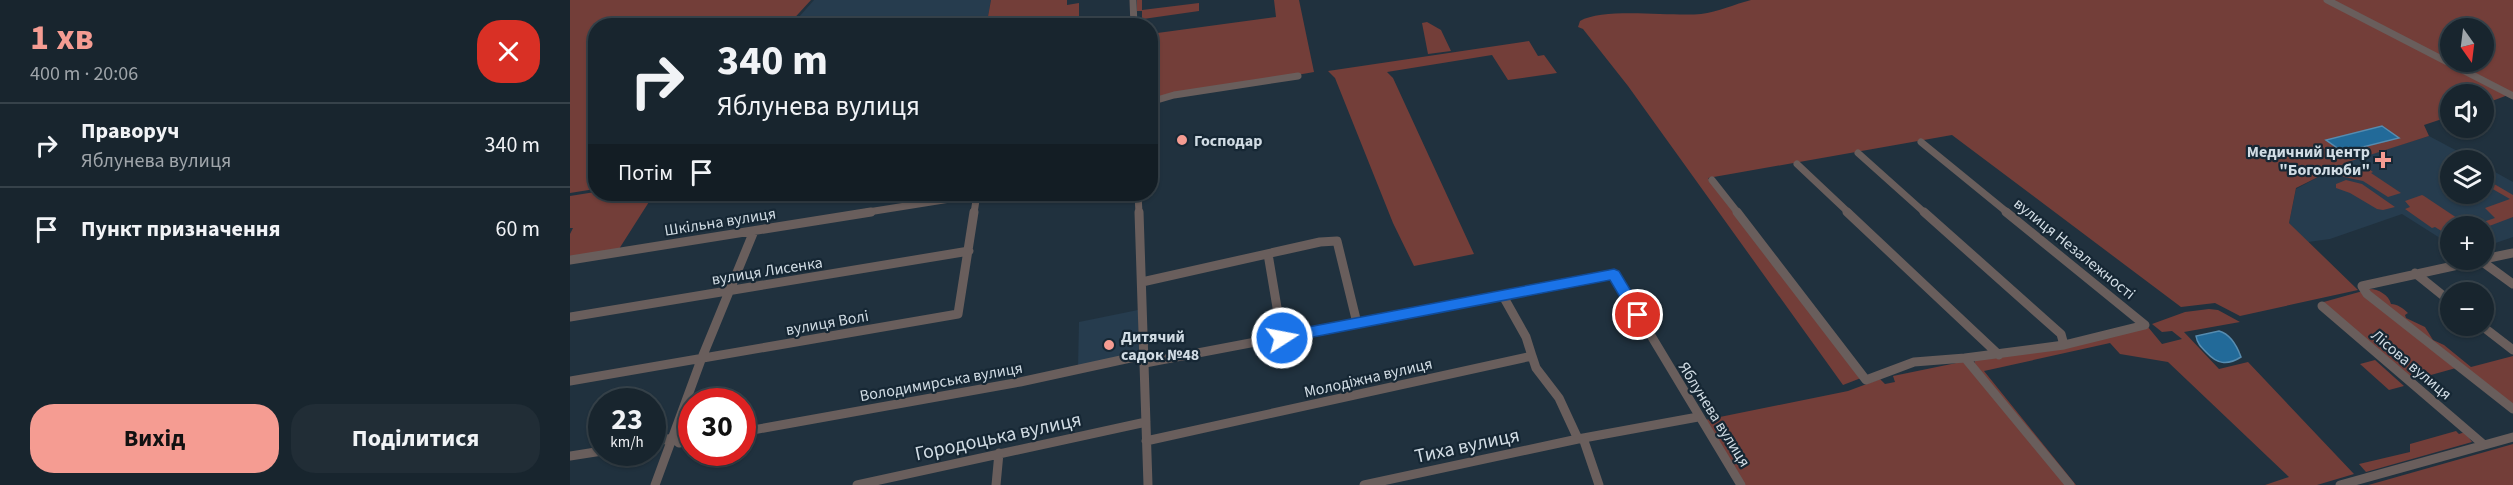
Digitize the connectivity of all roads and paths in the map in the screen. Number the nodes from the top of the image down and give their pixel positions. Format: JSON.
{"nodes":[{"id":1,"x":1133,"y":0,"type":"edge"},
{"id":2,"x":2327,"y":0,"type":"edge"},
{"id":3,"x":1134,"y":18,"type":"edge"},
{"id":4,"x":1298,"y":76,"type":"dead end"},
{"id":5,"x":2513,"y":96,"type":"edge"},
{"id":6,"x":1158,"y":100,"type":"edge"},
{"id":7,"x":1920,"y":142,"type":"dead end"},
{"id":8,"x":1858,"y":153,"type":"dead end"},
{"id":9,"x":1797,"y":164,"type":"dead end"},
{"id":10,"x":1712,"y":180,"type":"dead end"},
{"id":11,"x":936,"y":201,"type":"edge"},
{"id":12,"x":978,"y":201,"type":"edge"},
{"id":13,"x":1138,"y":201,"type":"edge"},
{"id":14,"x":754,"y":231,"type":"junction"},
{"id":15,"x":969,"y":251,"type":"junction"},
{"id":16,"x":2513,"y":253,"type":"edge"},
{"id":17,"x":1268,"y":254,"type":"junction"},
{"id":18,"x":2494,"y":257,"type":"edge"},
{"id":19,"x":570,"y":260,"type":"edge"},
{"id":20,"x":2440,"y":268,"type":"edge"},
{"id":21,"x":2494,"y":269,"type":"edge"},
{"id":22,"x":2415,"y":273,"type":"junction"},
{"id":23,"x":1142,"y":282,"type":"junction"},
{"id":24,"x":2513,"y":284,"type":"edge"},
{"id":25,"x":731,"y":291,"type":"junction"},
{"id":26,"x":2440,"y":293,"type":"edge"},
{"id":27,"x":1503,"y":296,"type":"junction"},
{"id":28,"x":2322,"y":306,"type":"dead end"},
{"id":29,"x":570,"y":317,"type":"edge"},
{"id":30,"x":1357,"y":324,"type":"junction"},
{"id":31,"x":2494,"y":336,"type":"edge"},
{"id":32,"x":1282,"y":338,"type":"junction"},
{"id":33,"x":2064,"y":345,"type":"junction"},
{"id":34,"x":2513,"y":350,"type":"edge"},
{"id":35,"x":1999,"y":355,"type":"junction"},
{"id":36,"x":1532,"y":356,"type":"junction"},
{"id":37,"x":1965,"y":358,"type":"junction"},
{"id":38,"x":1144,"y":359,"type":"junction"},
{"id":39,"x":701,"y":360,"type":"junction"},
{"id":40,"x":570,"y":381,"type":"edge"},
{"id":41,"x":2513,"y":409,"type":"edge"},
{"id":42,"x":1698,"y":417,"type":"junction"},
{"id":43,"x":1146,"y":422,"type":"junction"},
{"id":44,"x":756,"y":429,"type":"edge"},
{"id":45,"x":2513,"y":437,"type":"edge"},
{"id":46,"x":673,"y":438,"type":"junction"},
{"id":47,"x":666,"y":439,"type":"edge"},
{"id":48,"x":1580,"y":439,"type":"junction"},
{"id":49,"x":1146,"y":441,"type":"junction"},
{"id":50,"x":678,"y":442,"type":"edge"},
{"id":51,"x":2484,"y":445,"type":"junction"},
{"id":52,"x":588,"y":453,"type":"edge"},
{"id":53,"x":999,"y":453,"type":"junction"},
{"id":54,"x":570,"y":456,"type":"edge"},
{"id":55,"x":1414,"y":480,"type":"edge"},
{"id":56,"x":656,"y":485,"type":"edge"},
{"id":57,"x":859,"y":485,"type":"edge"},
{"id":58,"x":996,"y":485,"type":"edge"},
{"id":59,"x":1148,"y":485,"type":"edge"},
{"id":60,"x":1364,"y":485,"type":"edge"},
{"id":61,"x":1599,"y":485,"type":"edge"},
{"id":62,"x":1742,"y":485,"type":"edge"},
{"id":63,"x":2070,"y":485,"type":"edge"},
{"id":64,"x":2340,"y":485,"type":"edge"}],
"edges":[{"from":1,"to":3,"type":"street"},
{"from":2,"to":5,"type":"street"},
{"from":4,"to":6,"type":"street"},
{"from":7,"to":33,"type":"street","name":"вулиця Незалежності"},
{"from":8,"to":33,"type":"street"},
{"from":9,"to":35,"type":"street"},
{"from":10,"to":37,"type":"street","name":"вулиця Незалежності"},
{"from":11,"to":14,"type":"street","name":"Шкільна вулиця"},
{"from":12,"to":15,"type":"street"},
{"from":13,"to":23,"type":"street"},
{"from":14,"to":19,"type":"street","name":"Шкільна вулиця"},
{"from":14,"to":25,"type":"street"},
{"from":15,"to":25,"type":"street","name":"вулиця Лисенка"},
{"from":15,"to":39,"type":"street","name":"вулиця Волі"},
{"from":16,"to":18,"type":"street","name":"Лісова вулиця"},
{"from":17,"to":23,"type":"street"},
{"from":17,"to":30,"type":"street"},
{"from":17,"to":32,"type":"street"},
{"from":20,"to":22,"type":"street","name":"Лісова вулиця"},
{"from":21,"to":24,"type":"street"},
{"from":22,"to":26,"type":"street"},
{"from":22,"to":41,"type":"street","name":"Лісова вулиця"},
{"from":23,"to":38,"type":"street"},
{"from":25,"to":29,"type":"street","name":"вулиця Лисенка"},
{"from":25,"to":39,"type":"street"},
{"from":27,"to":30,"type":"street","name":"Яблунева вулиця"},
{"from":27,"to":36,"type":"street"},
{"from":27,"to":42,"type":"street","name":"Яблунева вулиця"},
{"from":28,"to":51,"type":"street","name":"Лісова вулиця"},
{"from":30,"to":32,"type":"street","name":"Яблунева вулиця"},
{"from":31,"to":34,"type":"street"},
{"from":32,"to":38,"type":"street","name":"Яблунева вулиця"},
{"from":33,"to":35,"type":"street","name":"вулиця Незалежності"},
{"from":35,"to":37,"type":"street","name":"вулиця Незалежності"},
{"from":36,"to":48,"type":"street"},
{"from":36,"to":49,"type":"street","name":"Молодіжна вулиця"},
{"from":37,"to":63,"type":"street"},
{"from":38,"to":43,"type":"street"},
{"from":38,"to":44,"type":"street","name":"Володимирська вулиця"},
{"from":39,"to":40,"type":"street","name":"вулиця Волі"},
{"from":39,"to":46,"type":"street"},
{"from":42,"to":48,"type":"street","name":"Тиха вулиця"},
{"from":42,"to":62,"type":"street","name":"Яблунева вулиця"},
{"from":43,"to":49,"type":"street"},
{"from":43,"to":53,"type":"street","name":"Городоцька вулиця"},
{"from":45,"to":51,"type":"street"},
{"from":46,"to":47,"type":"street"},
{"from":46,"to":50,"type":"street"},
{"from":46,"to":56,"type":"street"},
{"from":48,"to":55,"type":"street","name":"Тиха вулиця"},
{"from":48,"to":61,"type":"street"},
{"from":49,"to":59,"type":"street"},
{"from":51,"to":64,"type":"street"},
{"from":52,"to":54,"type":"street"},
{"from":53,"to":57,"type":"street","name":"Городоцька вулиця"},
{"from":53,"to":58,"type":"street"},
{"from":55,"to":60,"type":"street","name":"Тиха вулиця"}]}
